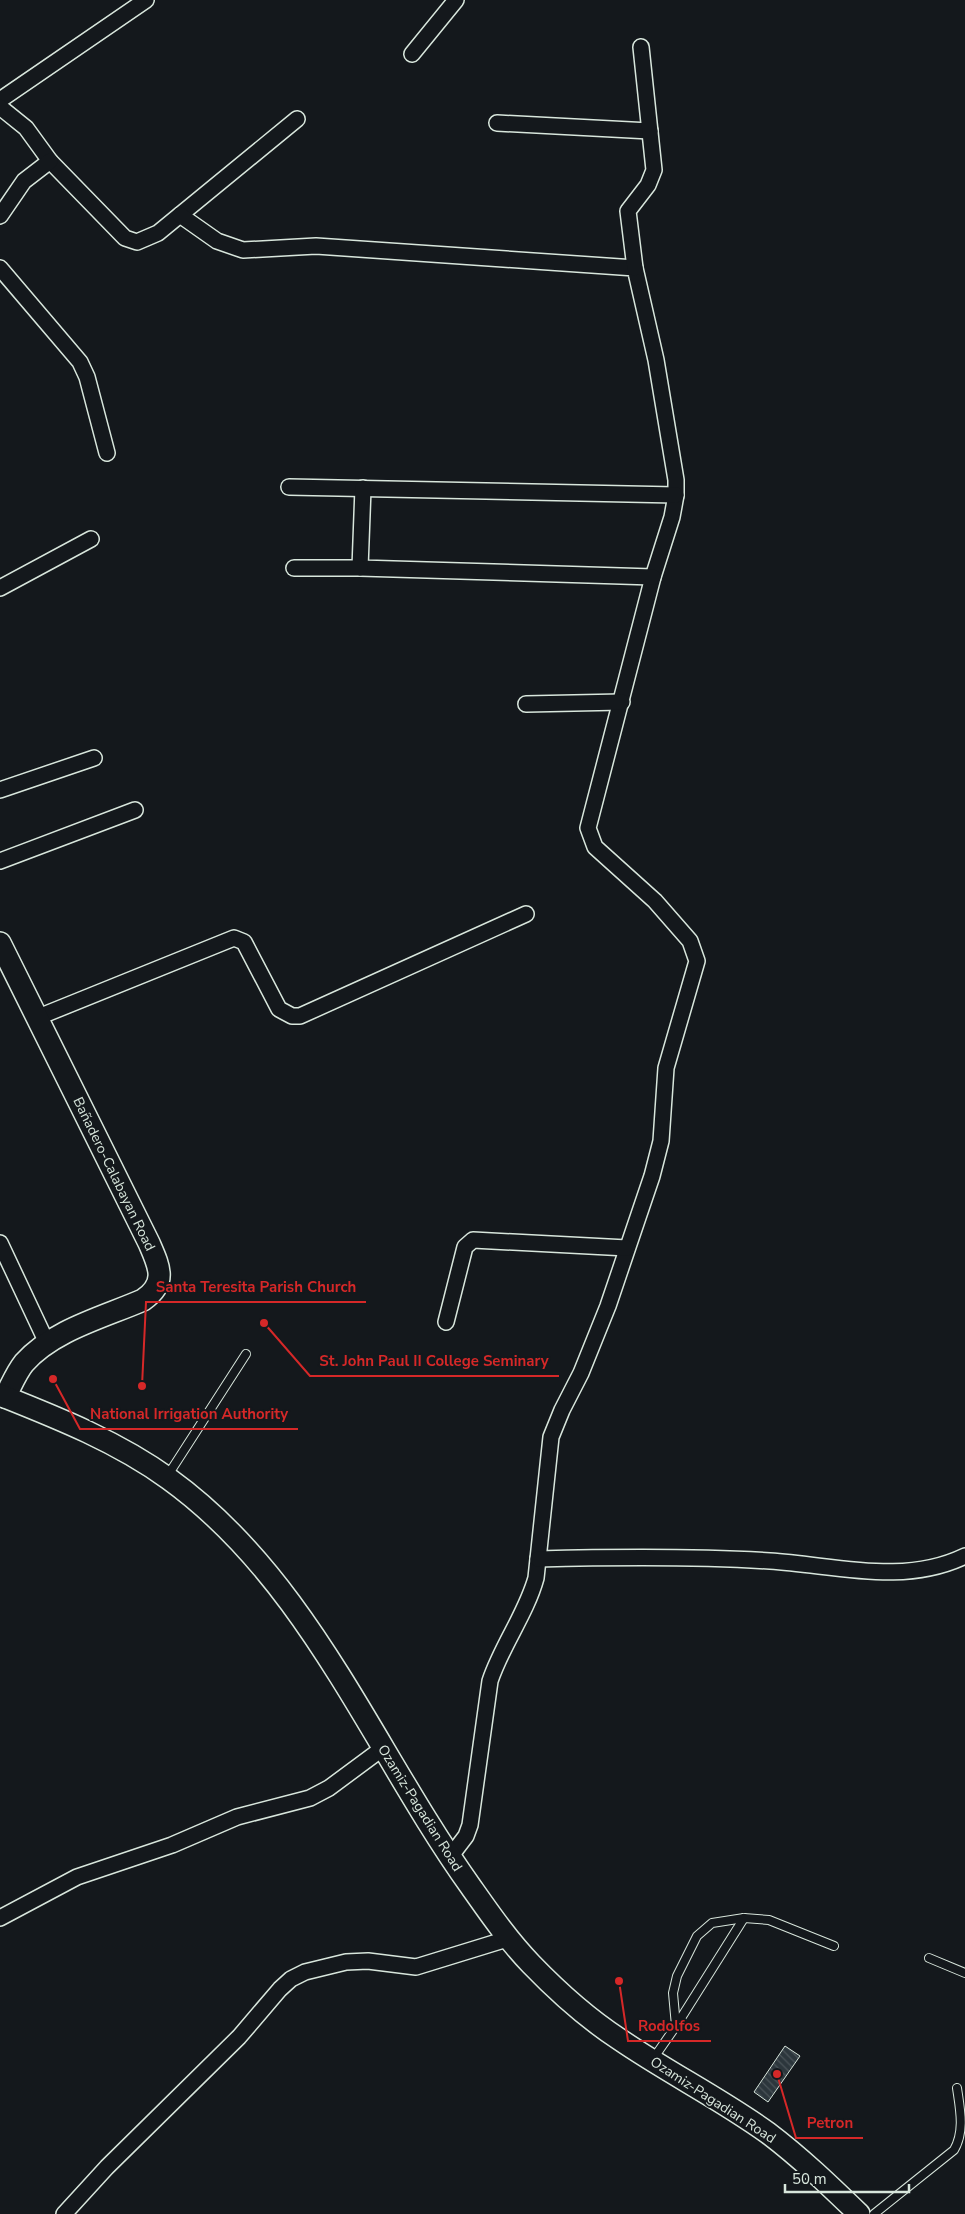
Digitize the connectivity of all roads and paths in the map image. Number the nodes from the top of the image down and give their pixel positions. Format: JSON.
{"nodes":[{"id":1,"x":146,"y":0,"type":"edge"},
{"id":2,"x":456,"y":0,"type":"edge"},
{"id":3,"x":641,"y":47,"type":"dead end"},
{"id":4,"x":412,"y":54,"type":"dead end"},
{"id":5,"x":0,"y":100,"type":"edge"},
{"id":6,"x":0,"y":107,"type":"edge"},
{"id":7,"x":297,"y":119,"type":"dead end"},
{"id":8,"x":497,"y":123,"type":"dead end"},
{"id":9,"x":650,"y":131,"type":"junction"},
{"id":10,"x":50,"y":161,"type":"junction"},
{"id":11,"x":180,"y":215,"type":"junction"},
{"id":12,"x":0,"y":216,"type":"edge"},
{"id":13,"x":0,"y":268,"type":"edge"},
{"id":14,"x":635,"y":268,"type":"junction"},
{"id":15,"x":107,"y":453,"type":"dead end"},
{"id":16,"x":289,"y":486,"type":"dead end"},
{"id":17,"x":363,"y":488,"type":"junction"},
{"id":18,"x":676,"y":495,"type":"junction"},
{"id":19,"x":91,"y":539,"type":"dead end"},
{"id":20,"x":294,"y":568,"type":"dead end"},
{"id":21,"x":360,"y":568,"type":"junction"},
{"id":22,"x":653,"y":577,"type":"junction"},
{"id":23,"x":0,"y":588,"type":"edge"},
{"id":24,"x":622,"y":702,"type":"junction"},
{"id":25,"x":526,"y":704,"type":"dead end"},
{"id":26,"x":94,"y":758,"type":"dead end"},
{"id":27,"x":0,"y":790,"type":"edge"},
{"id":28,"x":135,"y":810,"type":"dead end"},
{"id":29,"x":0,"y":861,"type":"edge"},
{"id":30,"x":526,"y":914,"type":"dead end"},
{"id":31,"x":3,"y":955,"type":"edge"},
{"id":32,"x":36,"y":1018,"type":"junction"},
{"id":33,"x":0,"y":1243,"type":"edge"},
{"id":34,"x":627,"y":1248,"type":"junction"},
{"id":35,"x":446,"y":1322,"type":"dead end"},
{"id":36,"x":47,"y":1343,"type":"junction"},
{"id":37,"x":246,"y":1354,"type":"dead end"},
{"id":38,"x":3,"y":1396,"type":"edge"},
{"id":39,"x":167,"y":1477,"type":"junction"},
{"id":40,"x":965,"y":1556,"type":"edge"},
{"id":41,"x":538,"y":1559,"type":"junction"},
{"id":42,"x":383,"y":1748,"type":"junction"},
{"id":43,"x":450,"y":1857,"type":"junction"},
{"id":44,"x":0,"y":1918,"type":"edge"},
{"id":45,"x":744,"y":1918,"type":"junction"},
{"id":46,"x":507,"y":1938,"type":"junction"},
{"id":47,"x":834,"y":1946,"type":"dead end"},
{"id":48,"x":929,"y":1958,"type":"dead end"},
{"id":49,"x":965,"y":1973,"type":"edge"},
{"id":50,"x":676,"y":2026,"type":"junction"},
{"id":51,"x":652,"y":2061,"type":"junction"},
{"id":52,"x":957,"y":2088,"type":"dead end"},
{"id":53,"x":64,"y":2214,"type":"edge"},
{"id":54,"x":859,"y":2214,"type":"edge"},
{"id":55,"x":874,"y":2214,"type":"edge"}],
"edges":[{"from":1,"to":5,"type":"street"},
{"from":2,"to":4,"type":"street"},
{"from":3,"to":9,"type":"street"},
{"from":6,"to":10,"type":"street"},
{"from":7,"to":11,"type":"street"},
{"from":8,"to":9,"type":"street"},
{"from":9,"to":14,"type":"street"},
{"from":10,"to":11,"type":"street"},
{"from":10,"to":12,"type":"street"},
{"from":11,"to":14,"type":"street"},
{"from":13,"to":15,"type":"street"},
{"from":14,"to":18,"type":"street"},
{"from":16,"to":17,"type":"street"},
{"from":17,"to":18,"type":"street"},
{"from":17,"to":21,"type":"street"},
{"from":18,"to":22,"type":"street"},
{"from":19,"to":23,"type":"street"},
{"from":20,"to":21,"type":"street"},
{"from":21,"to":22,"type":"street"},
{"from":22,"to":24,"type":"street"},
{"from":24,"to":25,"type":"street"},
{"from":24,"to":34,"type":"street"},
{"from":26,"to":27,"type":"street"},
{"from":28,"to":29,"type":"street"},
{"from":30,"to":32,"type":"street"},
{"from":31,"to":32,"type":"main road","name":"Bañadero-Calabayan Road"},
{"from":32,"to":36,"type":"main road","name":"Bañadero-Calabayan Road"},
{"from":33,"to":36,"type":"street"},
{"from":34,"to":35,"type":"street"},
{"from":34,"to":41,"type":"street"},
{"from":36,"to":38,"type":"main road","name":"Bañadero-Calabayan Road"},
{"from":37,"to":39,"type":"lane"},
{"from":38,"to":39,"type":"main road","name":"Ozamiz-Pagadian Road"},
{"from":39,"to":42,"type":"main road","name":"Ozamiz-Pagadian Road"},
{"from":40,"to":41,"type":"street"},
{"from":41,"to":43,"type":"street"},
{"from":42,"to":43,"type":"main road","name":"Ozamiz-Pagadian Road"},
{"from":42,"to":44,"type":"street"},
{"from":43,"to":46,"type":"main road","name":"Ozamiz-Pagadian Road"},
{"from":45,"to":47,"type":"lane"},
{"from":45,"to":50,"type":"lane"},
{"from":45,"to":50,"type":"lane"},
{"from":46,"to":51,"type":"main road","name":"Ozamiz-Pagadian Road"},
{"from":46,"to":53,"type":"street"},
{"from":48,"to":49,"type":"lane"},
{"from":50,"to":51,"type":"lane"},
{"from":51,"to":54,"type":"main road","name":"Ozamiz-Pagadian Road"},
{"from":52,"to":55,"type":"lane"}]}
